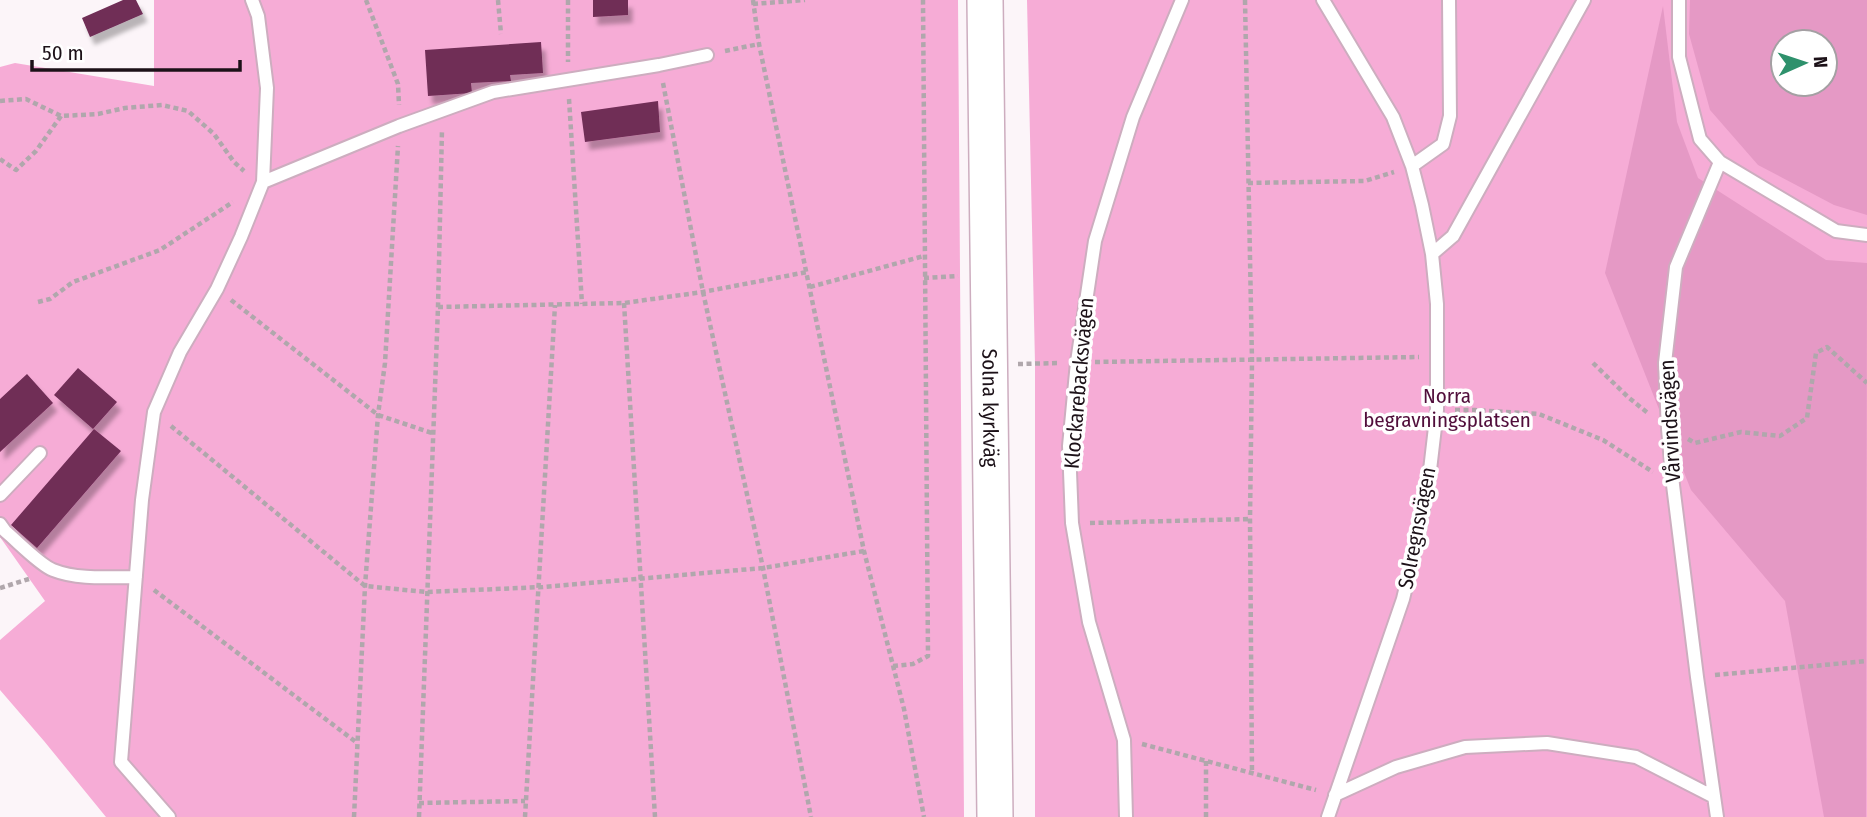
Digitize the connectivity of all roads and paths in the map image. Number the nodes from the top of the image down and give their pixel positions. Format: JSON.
{"nodes":[{"id":1,"x":252,"y":0,"type":"edge"},
{"id":2,"x":366,"y":0,"type":"edge"},
{"id":3,"x":498,"y":0,"type":"edge"},
{"id":4,"x":568,"y":0,"type":"edge"},
{"id":5,"x":805,"y":0,"type":"edge"},
{"id":6,"x":923,"y":0,"type":"edge"},
{"id":7,"x":985,"y":0,"type":"edge"},
{"id":8,"x":1182,"y":0,"type":"edge"},
{"id":9,"x":1245,"y":0,"type":"edge"},
{"id":10,"x":1323,"y":0,"type":"edge"},
{"id":11,"x":1448,"y":0,"type":"edge"},
{"id":12,"x":1584,"y":0,"type":"edge"},
{"id":13,"x":1679,"y":0,"type":"edge"},
{"id":14,"x":753,"y":2,"type":"edge"},
{"id":15,"x":501,"y":34,"type":"dead end"},
{"id":16,"x":759,"y":44,"type":"junction"},
{"id":17,"x":707,"y":55,"type":"joint"},
{"id":18,"x":659,"y":65,"type":"junction"},
{"id":19,"x":568,"y":79,"type":"junction"},
{"id":20,"x":0,"y":101,"type":"edge"},
{"id":21,"x":443,"y":110,"type":"junction"},
{"id":22,"x":61,"y":116,"type":"junction"},
{"id":23,"x":399,"y":125,"type":"junction"},
{"id":24,"x":0,"y":159,"type":"edge"},
{"id":25,"x":1720,"y":162,"type":"junction"},
{"id":26,"x":1412,"y":166,"type":"junction"},
{"id":27,"x":263,"y":182,"type":"junction"},
{"id":28,"x":1248,"y":183,"type":"junction"},
{"id":29,"x":1867,"y":235,"type":"edge"},
{"id":30,"x":1432,"y":254,"type":"junction"},
{"id":31,"x":925,"y":256,"type":"junction"},
{"id":32,"x":807,"y":272,"type":"junction"},
{"id":33,"x":960,"y":276,"type":"dead end"},
{"id":34,"x":924,"y":278,"type":"junction"},
{"id":35,"x":810,"y":287,"type":"junction"},
{"id":36,"x":217,"y":289,"type":"junction"},
{"id":37,"x":703,"y":292,"type":"junction"},
{"id":38,"x":38,"y":302,"type":"dead end"},
{"id":39,"x":625,"y":303,"type":"junction"},
{"id":40,"x":555,"y":304,"type":"junction"},
{"id":41,"x":582,"y":304,"type":"junction"},
{"id":42,"x":438,"y":307,"type":"junction"},
{"id":43,"x":1437,"y":357,"type":"junction"},
{"id":44,"x":1252,"y":361,"type":"junction"},
{"id":45,"x":1077,"y":362,"type":"junction"},
{"id":46,"x":1593,"y":363,"type":"dead end"},
{"id":47,"x":1010,"y":365,"type":"dead end"},
{"id":48,"x":1867,"y":383,"type":"edge"},
{"id":49,"x":1437,"y":410,"type":"junction"},
{"id":50,"x":154,"y":412,"type":"junction"},
{"id":51,"x":377,"y":415,"type":"junction"},
{"id":52,"x":1668,"y":429,"type":"junction"},
{"id":53,"x":432,"y":433,"type":"junction"},
{"id":54,"x":40,"y":453,"type":"dead end"},
{"id":55,"x":1673,"y":485,"type":"junction"},
{"id":56,"x":0,"y":495,"type":"edge"},
{"id":57,"x":1250,"y":519,"type":"junction"},
{"id":58,"x":1072,"y":523,"type":"junction"},
{"id":59,"x":0,"y":524,"type":"edge"},
{"id":60,"x":864,"y":551,"type":"junction"},
{"id":61,"x":763,"y":568,"type":"junction"},
{"id":62,"x":50,"y":570,"type":"junction"},
{"id":63,"x":136,"y":577,"type":"junction"},
{"id":64,"x":640,"y":579,"type":"junction"},
{"id":65,"x":365,"y":586,"type":"junction"},
{"id":66,"x":0,"y":587,"type":"edge"},
{"id":67,"x":538,"y":587,"type":"junction"},
{"id":68,"x":426,"y":592,"type":"junction"},
{"id":69,"x":1867,"y":661,"type":"edge"},
{"id":70,"x":893,"y":666,"type":"junction"},
{"id":71,"x":1697,"y":677,"type":"junction"},
{"id":72,"x":1124,"y":740,"type":"junction"},
{"id":73,"x":357,"y":743,"type":"junction"},
{"id":74,"x":1206,"y":761,"type":"junction"},
{"id":75,"x":1252,"y":773,"type":"junction"},
{"id":76,"x":1335,"y":795,"type":"junction"},
{"id":77,"x":1714,"y":797,"type":"junction"},
{"id":78,"x":525,"y":801,"type":"junction"},
{"id":79,"x":419,"y":803,"type":"junction"},
{"id":80,"x":169,"y":817,"type":"edge"},
{"id":81,"x":354,"y":817,"type":"edge"},
{"id":82,"x":419,"y":817,"type":"edge"},
{"id":83,"x":525,"y":817,"type":"edge"},
{"id":84,"x":655,"y":817,"type":"edge"},
{"id":85,"x":811,"y":817,"type":"edge"},
{"id":86,"x":924,"y":817,"type":"edge"},
{"id":87,"x":995,"y":817,"type":"edge"},
{"id":88,"x":1126,"y":817,"type":"edge"},
{"id":89,"x":1206,"y":817,"type":"edge"},
{"id":90,"x":1328,"y":817,"type":"edge"},
{"id":91,"x":1717,"y":817,"type":"edge"}],
"edges":[{"from":1,"to":27,"type":"lane"},
{"from":2,"to":23,"type":"path"},
{"from":3,"to":15,"type":"path"},
{"from":4,"to":19,"type":"path"},
{"from":5,"to":14,"type":"path"},
{"from":6,"to":31,"type":"path"},
{"from":7,"to":87,"type":"street","name":"Solna kyrkväg"},
{"from":8,"to":45,"type":"lane","name":"Klockarebacksvägen"},
{"from":9,"to":28,"type":"path"},
{"from":10,"to":26,"type":"lane","name":"Solregnsvägen"},
{"from":11,"to":26,"type":"lane"},
{"from":12,"to":30,"type":"lane"},
{"from":13,"to":25,"type":"lane"},
{"from":14,"to":16,"type":"path"},
{"from":16,"to":17,"type":"path"},
{"from":16,"to":32,"type":"path"},
{"from":17,"to":18,"type":"lane"},
{"from":18,"to":19,"type":"lane"},
{"from":18,"to":37,"type":"path"},
{"from":19,"to":21,"type":"lane"},
{"from":19,"to":41,"type":"path"},
{"from":20,"to":22,"type":"path"},
{"from":21,"to":23,"type":"lane"},
{"from":21,"to":42,"type":"path"},
{"from":22,"to":24,"type":"path"},
{"from":22,"to":27,"type":"path"},
{"from":23,"to":27,"type":"lane"},
{"from":23,"to":51,"type":"path"},
{"from":25,"to":29,"type":"lane"},
{"from":25,"to":52,"type":"lane","name":"Vårvindsvägen"},
{"from":26,"to":28,"type":"path"},
{"from":26,"to":30,"type":"lane","name":"Solregnsvägen"},
{"from":27,"to":36,"type":"lane"},
{"from":27,"to":38,"type":"path"},
{"from":28,"to":44,"type":"path"},
{"from":30,"to":43,"type":"lane","name":"Solregnsvägen"},
{"from":31,"to":34,"type":"path"},
{"from":31,"to":35,"type":"path"},
{"from":32,"to":35,"type":"path"},
{"from":32,"to":37,"type":"path"},
{"from":33,"to":34,"type":"path"},
{"from":34,"to":70,"type":"path"},
{"from":35,"to":60,"type":"path"},
{"from":36,"to":50,"type":"lane"},
{"from":36,"to":51,"type":"path"},
{"from":37,"to":39,"type":"path"},
{"from":37,"to":61,"type":"path"},
{"from":39,"to":41,"type":"path"},
{"from":39,"to":64,"type":"path"},
{"from":40,"to":41,"type":"path"},
{"from":40,"to":42,"type":"path"},
{"from":40,"to":67,"type":"path"},
{"from":42,"to":53,"type":"path"},
{"from":43,"to":44,"type":"path"},
{"from":43,"to":49,"type":"lane","name":"Solregnsvägen"},
{"from":44,"to":45,"type":"path"},
{"from":44,"to":57,"type":"path"},
{"from":45,"to":47,"type":"path"},
{"from":45,"to":58,"type":"lane","name":"Klockarebacksvägen"},
{"from":46,"to":52,"type":"path"},
{"from":48,"to":52,"type":"path"},
{"from":49,"to":55,"type":"path"},
{"from":49,"to":76,"type":"lane","name":"Solregnsvägen"},
{"from":50,"to":63,"type":"lane"},
{"from":50,"to":65,"type":"path"},
{"from":51,"to":53,"type":"path"},
{"from":51,"to":65,"type":"path"},
{"from":52,"to":55,"type":"lane","name":"Vårvindsvägen"},
{"from":53,"to":68,"type":"path"},
{"from":54,"to":56,"type":"lane"},
{"from":55,"to":71,"type":"lane","name":"Vårvindsvägen"},
{"from":57,"to":58,"type":"path"},
{"from":57,"to":75,"type":"path"},
{"from":58,"to":72,"type":"lane","name":"Klockarebacksvägen"},
{"from":59,"to":62,"type":"lane"},
{"from":60,"to":61,"type":"path"},
{"from":60,"to":70,"type":"path"},
{"from":61,"to":64,"type":"path"},
{"from":61,"to":85,"type":"path"},
{"from":62,"to":63,"type":"lane"},
{"from":62,"to":66,"type":"path"},
{"from":63,"to":73,"type":"path"},
{"from":63,"to":80,"type":"lane"},
{"from":64,"to":67,"type":"path"},
{"from":64,"to":84,"type":"path"},
{"from":65,"to":68,"type":"path"},
{"from":65,"to":73,"type":"path"},
{"from":67,"to":68,"type":"path"},
{"from":67,"to":78,"type":"path"},
{"from":68,"to":79,"type":"path"},
{"from":69,"to":71,"type":"path"},
{"from":70,"to":86,"type":"path"},
{"from":71,"to":77,"type":"lane","name":"Vårvindsvägen"},
{"from":72,"to":74,"type":"path"},
{"from":72,"to":88,"type":"lane","name":"Klockarebacksvägen"},
{"from":73,"to":81,"type":"path"},
{"from":74,"to":75,"type":"path"},
{"from":74,"to":89,"type":"path"},
{"from":75,"to":76,"type":"path"},
{"from":76,"to":77,"type":"lane"},
{"from":76,"to":90,"type":"lane","name":"Solregnsvägen"},
{"from":77,"to":91,"type":"lane","name":"Vårvindsvägen"},
{"from":78,"to":79,"type":"path"},
{"from":78,"to":83,"type":"path"},
{"from":79,"to":82,"type":"path"}]}
